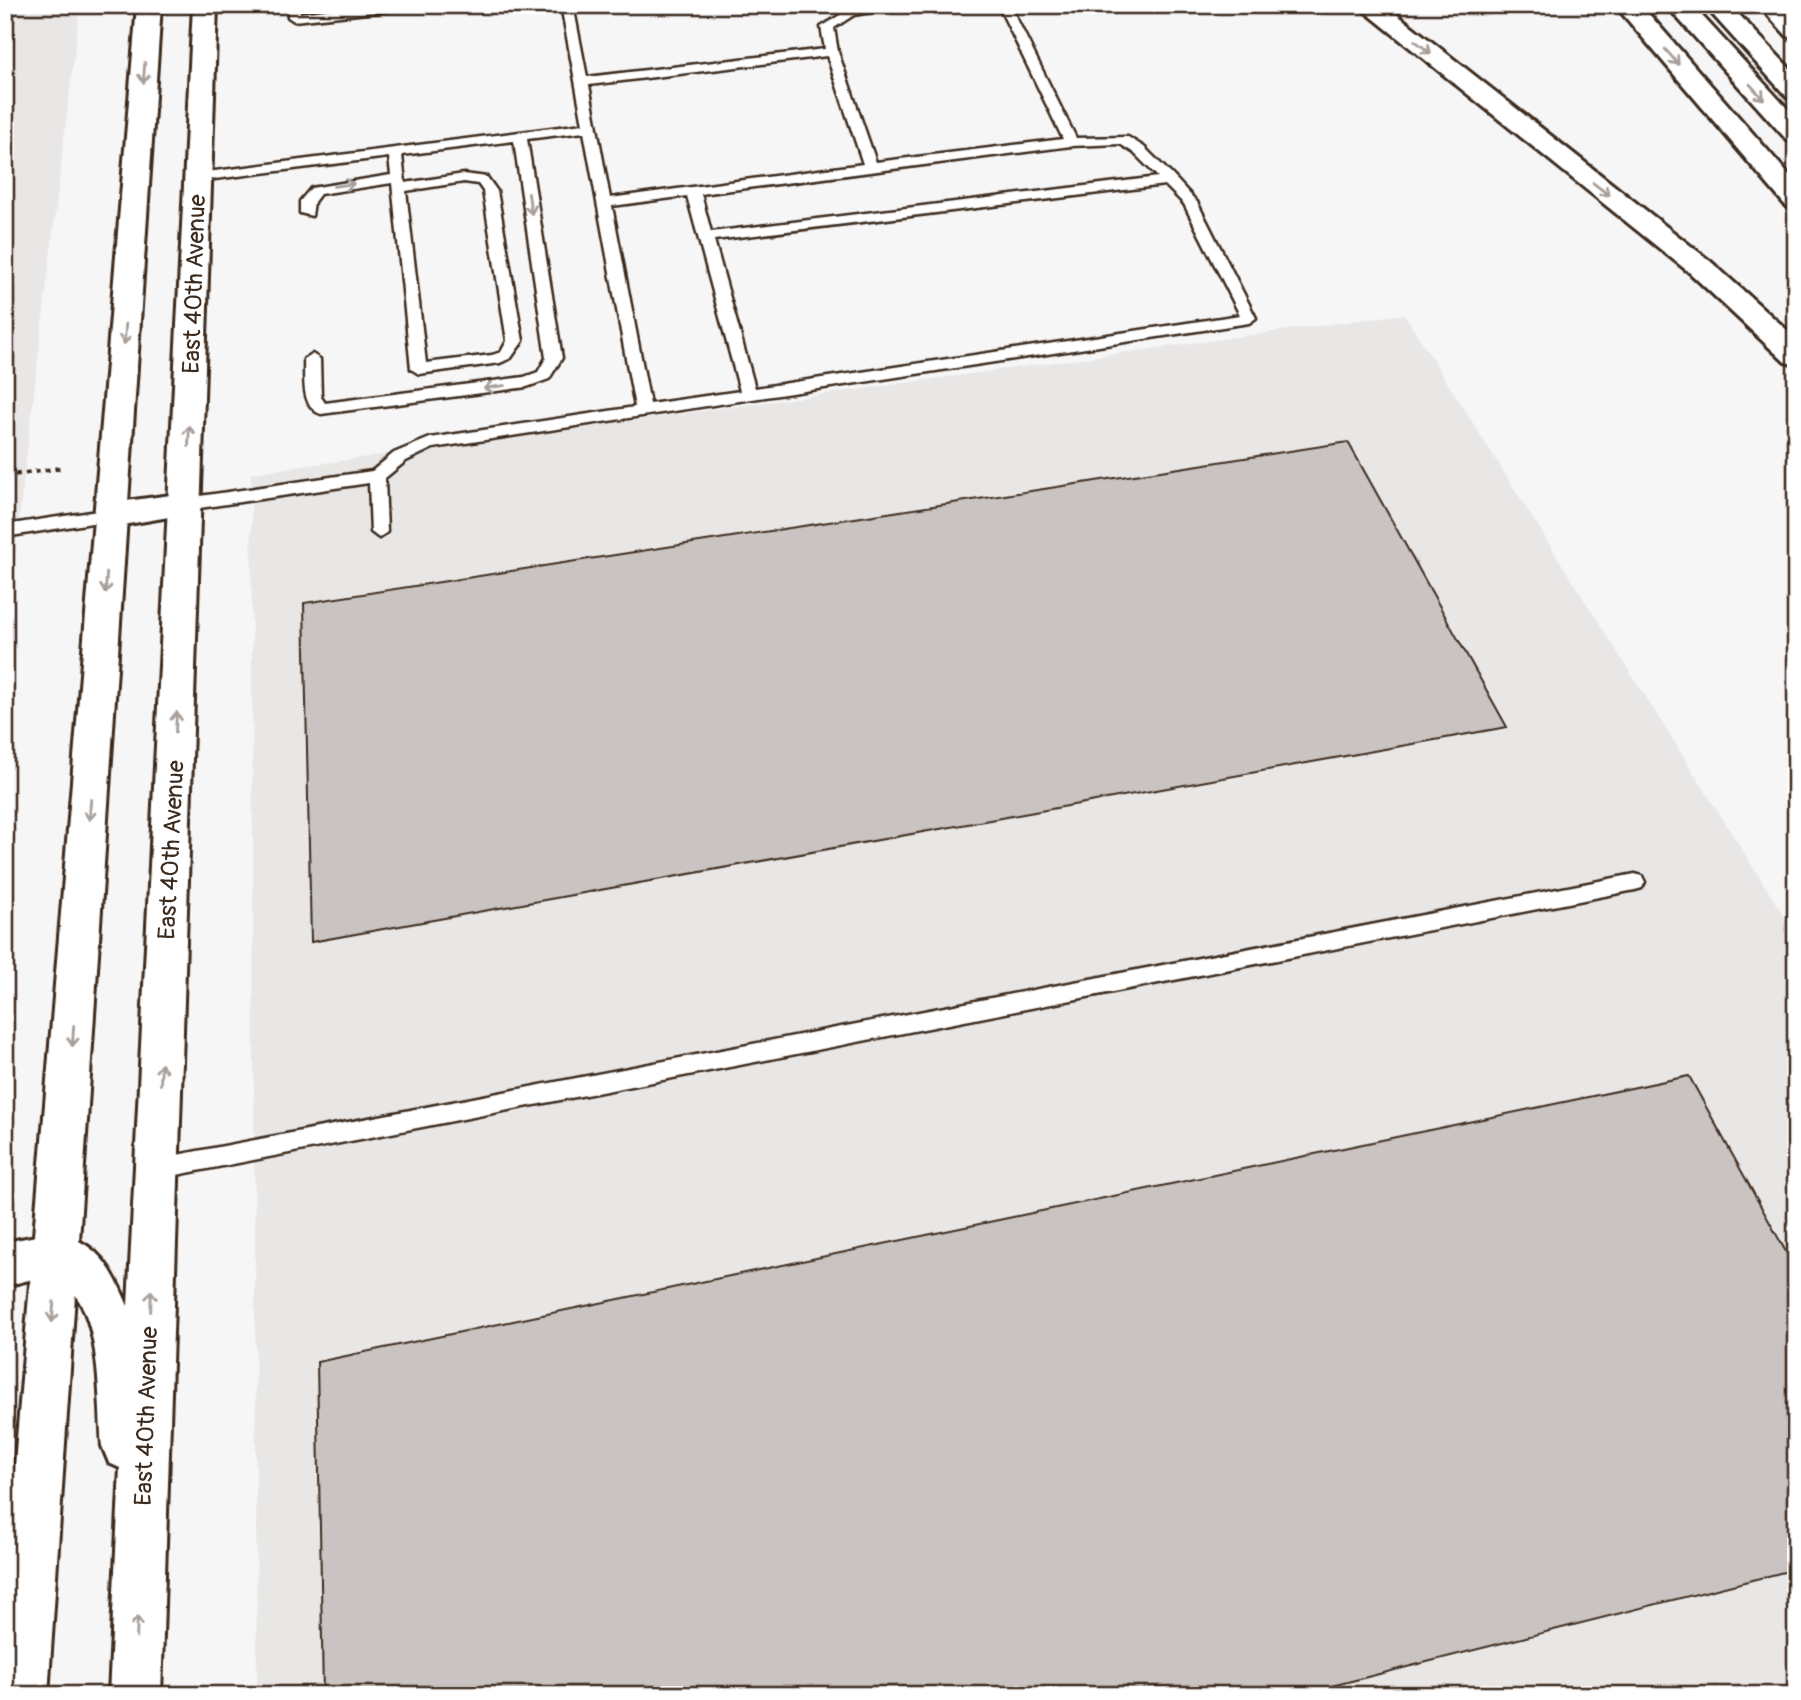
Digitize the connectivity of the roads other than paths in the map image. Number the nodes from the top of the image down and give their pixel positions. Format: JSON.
{"nodes":[{"id":1,"x":149,"y":5,"type":"edge"},
{"id":2,"x":205,"y":5,"type":"edge"},
{"id":3,"x":294,"y":5,"type":"edge"},
{"id":4,"x":404,"y":5,"type":"edge"},
{"id":5,"x":567,"y":5,"type":"edge"},
{"id":6,"x":902,"y":5,"type":"edge"},
{"id":7,"x":1004,"y":5,"type":"edge"},
{"id":8,"x":1369,"y":5,"type":"edge"},
{"id":9,"x":1627,"y":5,"type":"edge"},
{"id":10,"x":1678,"y":5,"type":"edge"},
{"id":11,"x":1716,"y":5,"type":"edge"},
{"id":12,"x":1771,"y":5,"type":"edge"},
{"id":13,"x":1796,"y":31,"type":"edge"},
{"id":14,"x":832,"y":52,"type":"junction"},
{"id":15,"x":581,"y":82,"type":"junction"},
{"id":16,"x":1796,"y":91,"type":"edge"},
{"id":17,"x":590,"y":127,"type":"junction"},
{"id":18,"x":1796,"y":134,"type":"edge"},
{"id":19,"x":520,"y":136,"type":"junction"},
{"id":20,"x":1071,"y":142,"type":"junction"},
{"id":21,"x":396,"y":152,"type":"junction"},
{"id":22,"x":871,"y":167,"type":"junction"},
{"id":23,"x":199,"y":177,"type":"junction"},
{"id":24,"x":1169,"y":180,"type":"junction"},
{"id":25,"x":399,"y":183,"type":"junction"},
{"id":26,"x":693,"y":191,"type":"junction"},
{"id":27,"x":1796,"y":200,"type":"edge"},
{"id":28,"x":604,"y":203,"type":"junction"},
{"id":29,"x":307,"y":214,"type":"dead end"},
{"id":30,"x":706,"y":237,"type":"junction"},
{"id":31,"x":1796,"y":355,"type":"edge"},
{"id":32,"x":312,"y":359,"type":"dead end"},
{"id":33,"x":749,"y":394,"type":"junction"},
{"id":34,"x":643,"y":410,"type":"junction"},
{"id":35,"x":377,"y":476,"type":"junction"},
{"id":36,"x":187,"y":504,"type":"junction"},
{"id":37,"x":111,"y":515,"type":"junction"},
{"id":38,"x":5,"y":531,"type":"edge"},
{"id":39,"x":379,"y":533,"type":"dead end"},
{"id":40,"x":1635,"y":882,"type":"dead end"},
{"id":41,"x":156,"y":1169,"type":"junction"},
{"id":42,"x":57,"y":1254,"type":"junction"},
{"id":43,"x":5,"y":1264,"type":"edge"},
{"id":44,"x":140,"y":1556,"type":"junction"},
{"id":45,"x":22,"y":1695,"type":"edge"},
{"id":46,"x":135,"y":1695,"type":"edge"}],
"edges":[{"from":1,"to":37,"type":"main road","one_way":true},
{"from":2,"to":23,"type":"main road","name":"East 40th Avenue"},
{"from":3,"to":4,"type":"lane"},
{"from":5,"to":15,"type":"lane"},
{"from":6,"to":14,"type":"lane"},
{"from":7,"to":20,"type":"lane"},
{"from":8,"to":31,"type":"main road","one_way":true},
{"from":9,"to":27,"type":"main road","one_way":true},
{"from":10,"to":18,"type":"main road","one_way":true},
{"from":11,"to":16,"type":"main road"},
{"from":12,"to":13,"type":"main road"},
{"from":14,"to":15,"type":"lane"},
{"from":14,"to":22,"type":"lane"},
{"from":15,"to":17,"type":"lane"},
{"from":17,"to":19,"type":"lane"},
{"from":17,"to":28,"type":"lane"},
{"from":19,"to":21,"type":"lane"},
{"from":19,"to":32,"type":"lane","one_way":true},
{"from":20,"to":22,"type":"lane"},
{"from":20,"to":24,"type":"lane"},
{"from":21,"to":23,"type":"lane"},
{"from":21,"to":25,"type":"lane"},
{"from":22,"to":26,"type":"lane"},
{"from":36,"to":23,"type":"main road","name":"East 40th Avenue","one_way":true},
{"from":24,"to":30,"type":"lane"},
{"from":24,"to":33,"type":"lane"},
{"from":25,"to":25,"type":"lane"},
{"from":29,"to":25,"type":"lane","one_way":true},
{"from":26,"to":28,"type":"lane"},
{"from":26,"to":30,"type":"lane"},
{"from":28,"to":34,"type":"lane"},
{"from":30,"to":33,"type":"lane"},
{"from":33,"to":34,"type":"lane"},
{"from":34,"to":35,"type":"lane"},
{"from":35,"to":36,"type":"lane"},
{"from":35,"to":39,"type":"lane"},
{"from":36,"to":37,"type":"main road"},
{"from":41,"to":36,"type":"main road","name":"East 40th Avenue","one_way":true},
{"from":37,"to":38,"type":"lane"},
{"from":37,"to":42,"type":"main road","one_way":true},
{"from":40,"to":41,"type":"lane"},
{"from":44,"to":41,"type":"main road","name":"East 40th Avenue","one_way":true},
{"from":42,"to":43,"type":"main road"},
{"from":42,"to":44,"type":"main road"},
{"from":42,"to":45,"type":"main road","one_way":true},
{"from":46,"to":44,"type":"main road","name":"East 40th Avenue","one_way":true}]}
